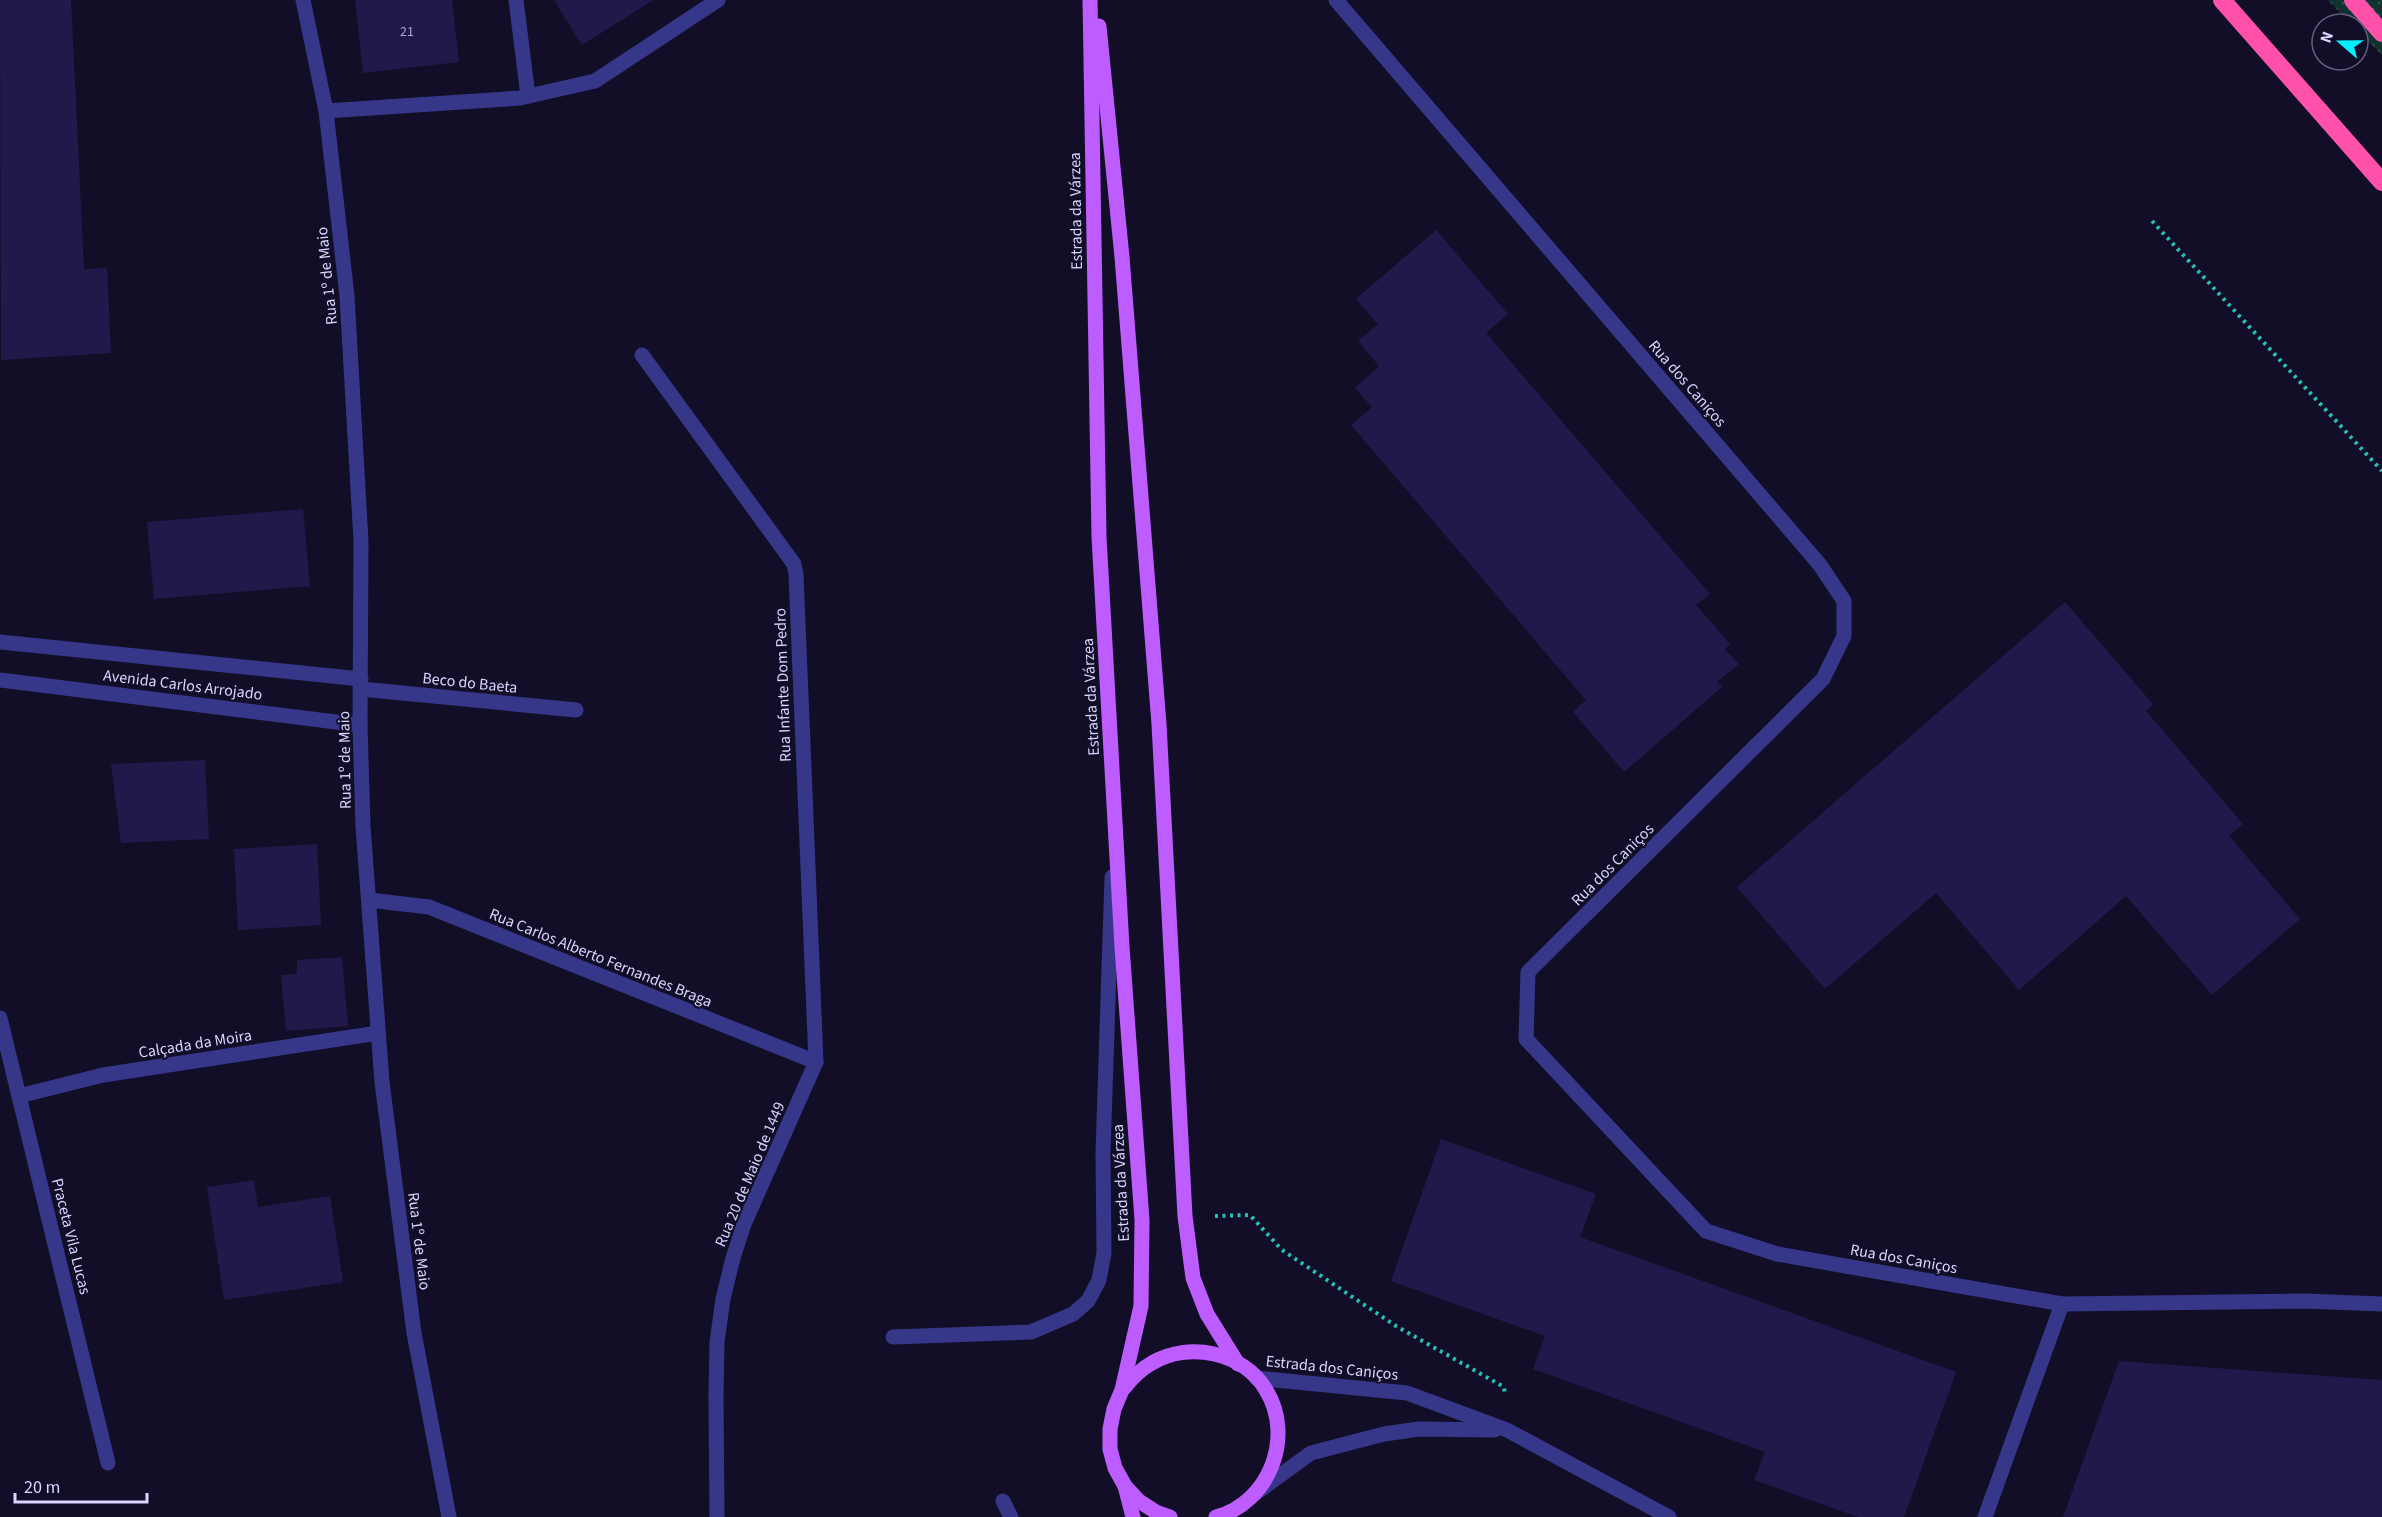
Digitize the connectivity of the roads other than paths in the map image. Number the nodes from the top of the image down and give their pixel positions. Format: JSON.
{"nodes":[{"id":1,"x":303,"y":0,"type":"edge"},
{"id":2,"x":516,"y":0,"type":"edge"},
{"id":3,"x":717,"y":0,"type":"edge"},
{"id":4,"x":1090,"y":0,"type":"edge"},
{"id":5,"x":1096,"y":0,"type":"edge"},
{"id":6,"x":1336,"y":0,"type":"edge"},
{"id":7,"x":2222,"y":0,"type":"edge"},
{"id":8,"x":2353,"y":0,"type":"edge"},
{"id":9,"x":2382,"y":33,"type":"edge"},
{"id":10,"x":528,"y":96,"type":"junction"},
{"id":11,"x":326,"y":111,"type":"junction"},
{"id":12,"x":2382,"y":182,"type":"edge"},
{"id":13,"x":642,"y":355,"type":"dead end"},
{"id":14,"x":0,"y":642,"type":"edge"},
{"id":15,"x":0,"y":680,"type":"edge"},
{"id":16,"x":361,"y":684,"type":"junction"},
{"id":17,"x":576,"y":710,"type":"dead end"},
{"id":18,"x":360,"y":725,"type":"junction"},
{"id":19,"x":1114,"y":811,"type":"junction"},
{"id":20,"x":369,"y":900,"type":"junction"},
{"id":21,"x":0,"y":1018,"type":"edge"},
{"id":22,"x":378,"y":1033,"type":"junction"},
{"id":23,"x":816,"y":1062,"type":"junction"},
{"id":24,"x":19,"y":1096,"type":"junction"},
{"id":25,"x":2062,"y":1304,"type":"junction"},
{"id":26,"x":2382,"y":1304,"type":"edge"},
{"id":27,"x":893,"y":1337,"type":"dead end"},
{"id":28,"x":1238,"y":1364,"type":"junction"},
{"id":29,"x":1256,"y":1378,"type":"junction"},
{"id":30,"x":1122,"y":1390,"type":"junction"},
{"id":31,"x":1507,"y":1430,"type":"junction"},
{"id":32,"x":108,"y":1463,"type":"dead end"},
{"id":33,"x":1125,"y":1486,"type":"junction"},
{"id":34,"x":1256,"y":1493,"type":"junction"},
{"id":35,"x":1003,"y":1501,"type":"dead end"},
{"id":36,"x":1240,"y":1511,"type":"edge"},
{"id":37,"x":449,"y":1517,"type":"edge"},
{"id":38,"x":717,"y":1517,"type":"edge"},
{"id":39,"x":1011,"y":1517,"type":"edge"},
{"id":40,"x":1133,"y":1517,"type":"edge"},
{"id":41,"x":1170,"y":1517,"type":"edge"},
{"id":42,"x":1216,"y":1517,"type":"edge"},
{"id":43,"x":1669,"y":1517,"type":"edge"},
{"id":44,"x":1985,"y":1517,"type":"edge"}],
"edges":[{"from":1,"to":11,"type":"street","name":"Rua 1º de Maio"},
{"from":2,"to":10,"type":"street"},
{"from":3,"to":10,"type":"street"},
{"from":4,"to":19,"type":"main road","name":"Estrada da Várzea"},
{"from":5,"to":28,"type":"main road","name":"Estrada da Várzea"},
{"from":6,"to":25,"type":"street","name":"Rua dos Caniços"},
{"from":7,"to":12,"type":"highway"},
{"from":8,"to":9,"type":"highway"},
{"from":10,"to":11,"type":"street"},
{"from":11,"to":16,"type":"street","name":"Rua 1º de Maio"},
{"from":13,"to":23,"type":"street","name":"Rua Infante Dom Pedro"},
{"from":14,"to":16,"type":"street","name":"Avenida Carlos Arrojado"},
{"from":15,"to":18,"type":"street","name":"Avenida Carlos Arrojado"},
{"from":16,"to":17,"type":"street","name":"Beco do Baeta"},
{"from":16,"to":18,"type":"street","name":"Rua 1º de Maio"},
{"from":18,"to":20,"type":"street","name":"Rua 1º de Maio"},
{"from":19,"to":27,"type":"street"},
{"from":19,"to":30,"type":"main road","name":"Estrada da Várzea"},
{"from":20,"to":22,"type":"street","name":"Rua 1º de Maio"},
{"from":20,"to":23,"type":"street","name":"Rua Carlos Alberto Fernandes Braga"},
{"from":21,"to":24,"type":"street","name":"Praceta Vila Lucas"},
{"from":22,"to":24,"type":"street","name":"Calçada da Moira"},
{"from":22,"to":37,"type":"street","name":"Rua 1º de Maio"},
{"from":23,"to":38,"type":"street","name":"Rua 20 de Maio de 1449"},
{"from":24,"to":32,"type":"street","name":"Praceta Vila Lucas"},
{"from":25,"to":26,"type":"street","name":"Rua dos Caniços"},
{"from":25,"to":44,"type":"street"},
{"from":28,"to":29,"type":"main road","name":"Estrada da Várzea"},
{"from":28,"to":30,"type":"main road","name":"Estrada da Várzea"},
{"from":29,"to":31,"type":"street","name":"Estrada dos Caniços"},
{"from":29,"to":34,"type":"main road","name":"Estrada da Várzea"},
{"from":30,"to":33,"type":"main road","name":"Estrada da Várzea"},
{"from":31,"to":34,"type":"street","name":"Estrada dos Caniços"},
{"from":31,"to":43,"type":"street","name":"Estrada dos Caniços"},
{"from":33,"to":40,"type":"main road","name":"Estrada da Várzea"},
{"from":33,"to":41,"type":"main road","name":"Estrada da Várzea"},
{"from":34,"to":36,"type":"main road","name":"Estrada da Várzea"},
{"from":35,"to":39,"type":"street"},
{"from":36,"to":42,"type":"main road","name":"Estrada da Várzea"}]}
